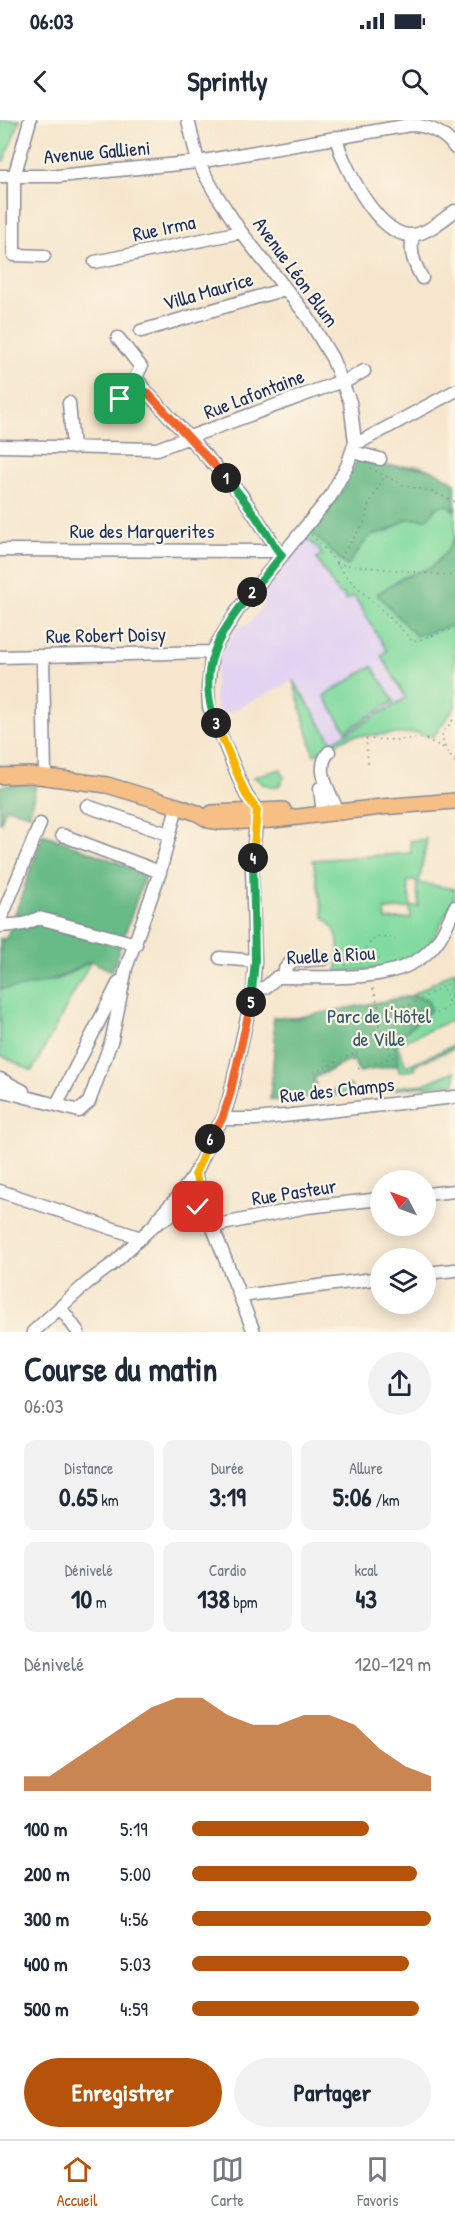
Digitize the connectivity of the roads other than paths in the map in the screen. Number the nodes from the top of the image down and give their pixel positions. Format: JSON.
{"nodes":[{"id":1,"x":30,"y":120,"type":"edge"},
{"id":2,"x":188,"y":120,"type":"edge"},
{"id":3,"x":428,"y":124,"type":"edge"},
{"id":4,"x":336,"y":136,"type":"junction"},
{"id":5,"x":455,"y":148,"type":"edge"},
{"id":6,"x":198,"y":162,"type":"junction"},
{"id":7,"x":0,"y":177,"type":"edge"},
{"id":8,"x":14,"y":177,"type":"junction"},
{"id":9,"x":455,"y":211,"type":"edge"},
{"id":10,"x":241,"y":232,"type":"junction"},
{"id":11,"x":413,"y":235,"type":"junction"},
{"id":12,"x":44,"y":256,"type":"dead end"},
{"id":13,"x":95,"y":262,"type":"dead end"},
{"id":14,"x":422,"y":278,"type":"dead end"},
{"id":15,"x":285,"y":289,"type":"junction"},
{"id":16,"x":141,"y":331,"type":"dead end"},
{"id":17,"x":118,"y":338,"type":"dead end"},
{"id":18,"x":364,"y":370,"type":"dead end"},
{"id":19,"x":342,"y":382,"type":"junction"},
{"id":20,"x":145,"y":390,"type":"junction"},
{"id":21,"x":455,"y":391,"type":"edge"},
{"id":22,"x":120,"y":399,"type":"dead end"},
{"id":23,"x":69,"y":403,"type":"dead end"},
{"id":24,"x":189,"y":438,"type":"junction"},
{"id":25,"x":0,"y":446,"type":"edge"},
{"id":26,"x":73,"y":448,"type":"junction"},
{"id":27,"x":353,"y":450,"type":"junction"},
{"id":28,"x":380,"y":459,"type":"dead end"},
{"id":29,"x":0,"y":550,"type":"edge"},
{"id":30,"x":279,"y":553,"type":"junction"},
{"id":31,"x":212,"y":652,"type":"junction"},
{"id":32,"x":43,"y":656,"type":"junction"},
{"id":33,"x":0,"y":657,"type":"edge"},
{"id":34,"x":329,"y":752,"type":"dead end"},
{"id":35,"x":0,"y":776,"type":"edge"},
{"id":36,"x":45,"y":776,"type":"junction"},
{"id":37,"x":320,"y":788,"type":"dead end"},
{"id":38,"x":455,"y":790,"type":"edge"},
{"id":39,"x":455,"y":801,"type":"edge"},
{"id":40,"x":328,"y":805,"type":"junction"},
{"id":41,"x":87,"y":806,"type":"dead end"},
{"id":42,"x":177,"y":806,"type":"junction"},
{"id":43,"x":251,"y":810,"type":"junction"},
{"id":44,"x":40,"y":824,"type":"dead end"},
{"id":45,"x":168,"y":834,"type":"junction"},
{"id":46,"x":62,"y":836,"type":"dead end"},
{"id":47,"x":160,"y":872,"type":"junction"},
{"id":48,"x":455,"y":907,"type":"edge"},
{"id":49,"x":0,"y":921,"type":"edge"},
{"id":50,"x":0,"y":926,"type":"edge"},
{"id":51,"x":136,"y":944,"type":"junction"},
{"id":52,"x":220,"y":957,"type":"dead end"},
{"id":53,"x":324,"y":959,"type":"dead end"},
{"id":54,"x":255,"y":961,"type":"junction"},
{"id":55,"x":126,"y":968,"type":"junction"},
{"id":56,"x":284,"y":977,"type":"junction"},
{"id":57,"x":253,"y":991,"type":"junction"},
{"id":58,"x":0,"y":1079,"type":"edge"},
{"id":59,"x":0,"y":1090,"type":"edge"},
{"id":60,"x":455,"y":1097,"type":"edge"},
{"id":61,"x":40,"y":1100,"type":"junction"},
{"id":62,"x":57,"y":1104,"type":"junction"},
{"id":63,"x":222,"y":1119,"type":"junction"},
{"id":64,"x":195,"y":1174,"type":"junction"},
{"id":65,"x":186,"y":1186,"type":"junction"},
{"id":66,"x":200,"y":1188,"type":"junction"},
{"id":67,"x":0,"y":1191,"type":"edge"},
{"id":68,"x":455,"y":1191,"type":"edge"},
{"id":69,"x":436,"y":1193,"type":"edge"},
{"id":70,"x":178,"y":1197,"type":"junction"},
{"id":71,"x":370,"y":1200,"type":"edge"},
{"id":72,"x":202,"y":1202,"type":"junction"},
{"id":73,"x":188,"y":1213,"type":"junction"},
{"id":74,"x":206,"y":1216,"type":"junction"},
{"id":75,"x":154,"y":1226,"type":"junction"},
{"id":76,"x":213,"y":1228,"type":"junction"},
{"id":77,"x":141,"y":1238,"type":"junction"},
{"id":78,"x":455,"y":1270,"type":"edge"},
{"id":79,"x":436,"y":1272,"type":"edge"},
{"id":80,"x":370,"y":1279,"type":"edge"},
{"id":81,"x":241,"y":1296,"type":"junction"},
{"id":82,"x":60,"y":1307,"type":"junction"},
{"id":83,"x":33,"y":1332,"type":"edge"},
{"id":84,"x":78,"y":1332,"type":"edge"},
{"id":85,"x":254,"y":1332,"type":"edge"}],
"edges":[{"from":1,"to":8,"type":"street"},
{"from":2,"to":6,"type":"street","name":"Avenue Léon Blum"},
{"from":3,"to":4,"type":"street","name":"Avenue Gallieni"},
{"from":3,"to":5,"type":"street"},
{"from":4,"to":6,"type":"street","name":"Avenue Gallieni"},
{"from":4,"to":11,"type":"street"},
{"from":6,"to":8,"type":"street","name":"Avenue Gallieni"},
{"from":6,"to":10,"type":"street","name":"Avenue Léon Blum"},
{"from":7,"to":8,"type":"street","name":"Avenue Gallieni"},
{"from":8,"to":12,"type":"street"},
{"from":9,"to":11,"type":"street"},
{"from":10,"to":13,"type":"street","name":"Rue Irma"},
{"from":10,"to":15,"type":"street","name":"Avenue Léon Blum"},
{"from":11,"to":14,"type":"street"},
{"from":15,"to":16,"type":"street","name":"Villa Maurice"},
{"from":15,"to":19,"type":"street","name":"Avenue Léon Blum"},
{"from":17,"to":20,"type":"street"},
{"from":18,"to":19,"type":"street","name":"Rue Lafontaine"},
{"from":19,"to":24,"type":"street","name":"Rue Lafontaine"},
{"from":19,"to":27,"type":"street","name":"Avenue Léon Blum"},
{"from":20,"to":22,"type":"street"},
{"from":20,"to":24,"type":"street"},
{"from":21,"to":27,"type":"street"},
{"from":23,"to":26,"type":"street"},
{"from":24,"to":26,"type":"street","name":"Rue Lafontaine"},
{"from":24,"to":30,"type":"street"},
{"from":25,"to":26,"type":"street","name":"Rue Lafontaine"},
{"from":27,"to":28,"type":"street"},
{"from":27,"to":30,"type":"street"},
{"from":29,"to":30,"type":"street","name":"Rue des Marguerites"},
{"from":30,"to":31,"type":"street"},
{"from":31,"to":32,"type":"street","name":"Rue Robert Doisy"},
{"from":31,"to":43,"type":"street"},
{"from":32,"to":33,"type":"street","name":"Rue Robert Doisy"},
{"from":32,"to":36,"type":"street"},
{"from":34,"to":40,"type":"street"},
{"from":35,"to":36,"type":"main road"},
{"from":36,"to":42,"type":"main road"},
{"from":37,"to":40,"type":"street"},
{"from":38,"to":40,"type":"main road"},
{"from":39,"to":43,"type":"main road"},
{"from":40,"to":43,"type":"main road"},
{"from":41,"to":45,"type":"street"},
{"from":42,"to":43,"type":"main road"},
{"from":42,"to":45,"type":"street"},
{"from":43,"to":54,"type":"street"},
{"from":44,"to":49,"type":"street"},
{"from":45,"to":47,"type":"street"},
{"from":46,"to":47,"type":"street"},
{"from":47,"to":51,"type":"street"},
{"from":48,"to":56,"type":"street","name":"Ruelle à Riou"},
{"from":50,"to":51,"type":"street"},
{"from":51,"to":55,"type":"street"},
{"from":52,"to":54,"type":"street"},
{"from":53,"to":56,"type":"street"},
{"from":54,"to":57,"type":"street"},
{"from":55,"to":62,"type":"street"},
{"from":55,"to":62,"type":"street"},
{"from":56,"to":57,"type":"street","name":"Ruelle à Riou"},
{"from":57,"to":63,"type":"street"},
{"from":58,"to":61,"type":"street"},
{"from":59,"to":61,"type":"street"},
{"from":60,"to":63,"type":"street","name":"Rue des Champs"},
{"from":61,"to":62,"type":"street"},
{"from":63,"to":64,"type":"street"},
{"from":64,"to":65,"type":"street"},
{"from":64,"to":66,"type":"street"},
{"from":65,"to":66,"type":"street"},
{"from":65,"to":70,"type":"street"},
{"from":66,"to":72,"type":"street"},
{"from":67,"to":77,"type":"street"},
{"from":68,"to":69,"type":"street"},
{"from":70,"to":73,"type":"street"},
{"from":70,"to":75,"type":"street"},
{"from":71,"to":76,"type":"street","name":"Rue Pasteur"},
{"from":72,"to":73,"type":"street"},
{"from":72,"to":74,"type":"street"},
{"from":73,"to":74,"type":"street"},
{"from":73,"to":75,"type":"street"},
{"from":74,"to":76,"type":"street"},
{"from":75,"to":77,"type":"street"},
{"from":76,"to":81,"type":"street"},
{"from":77,"to":82,"type":"street"},
{"from":78,"to":79,"type":"street"},
{"from":80,"to":81,"type":"street"},
{"from":81,"to":85,"type":"street"},
{"from":82,"to":83,"type":"street"},
{"from":82,"to":84,"type":"street"}]}
